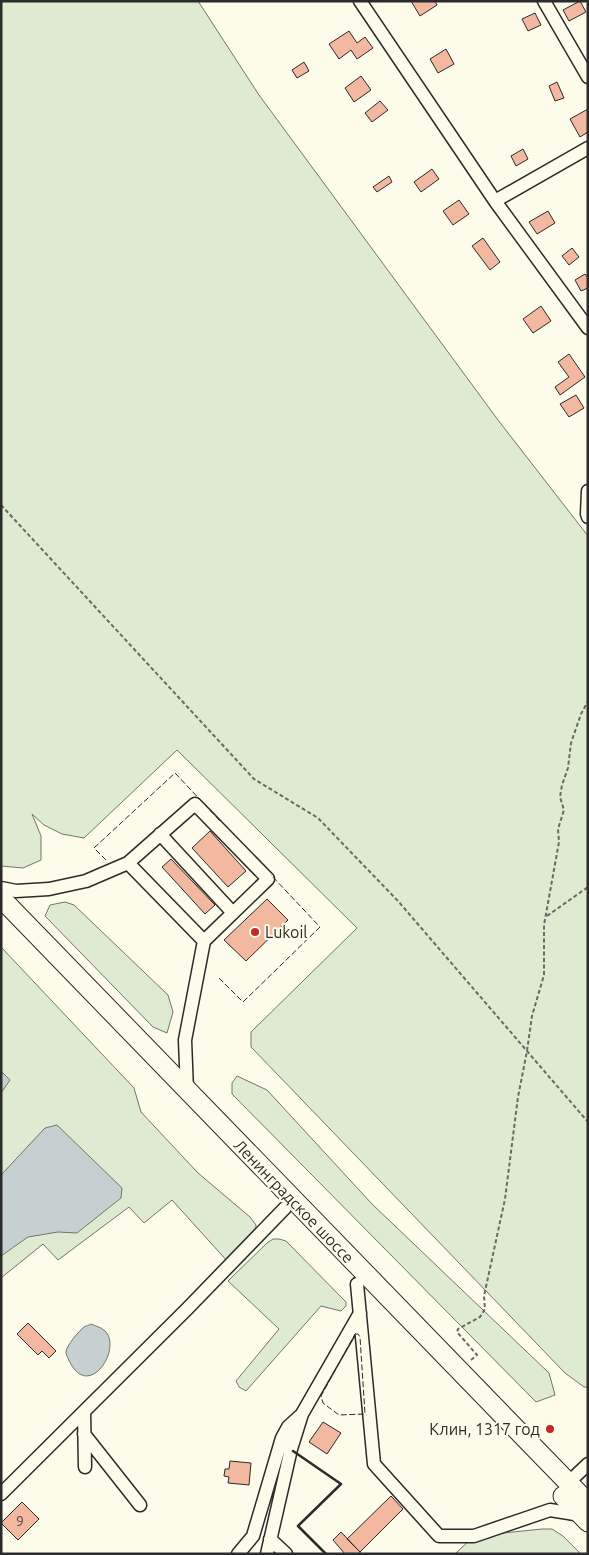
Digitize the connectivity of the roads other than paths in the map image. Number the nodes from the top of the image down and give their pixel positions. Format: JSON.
{"nodes":[{"id":1,"x":360,"y":1,"type":"edge"},
{"id":2,"x":544,"y":1,"type":"edge"},
{"id":3,"x":588,"y":77,"type":"edge"},
{"id":4,"x":588,"y":148,"type":"edge"},
{"id":5,"x":495,"y":201,"type":"junction"},
{"id":6,"x":588,"y":328,"type":"edge"},
{"id":7,"x":588,"y":491,"type":"edge"},
{"id":8,"x":588,"y":517,"type":"edge"},
{"id":9,"x":160,"y":834,"type":"junction"},
{"id":10,"x":128,"y":862,"type":"junction"},
{"id":11,"x":1,"y":888,"type":"edge"},
{"id":12,"x":1,"y":898,"type":"edge"},
{"id":13,"x":232,"y":913,"type":"junction"},
{"id":14,"x":1,"y":917,"type":"edge"},
{"id":15,"x":204,"y":941,"type":"junction"},
{"id":16,"x":188,"y":1090,"type":"junction"},
{"id":17,"x":285,"y":1208,"type":"junction"},
{"id":18,"x":357,"y":1284,"type":"junction"},
{"id":19,"x":360,"y":1313,"type":"junction"},
{"id":20,"x":84,"y":1412,"type":"junction"},
{"id":21,"x":302,"y":1414,"type":"junction"},
{"id":22,"x":84,"y":1434,"type":"junction"},
{"id":23,"x":588,"y":1464,"type":"edge"},
{"id":24,"x":85,"y":1467,"type":"dead end"},
{"id":25,"x":568,"y":1483,"type":"junction"},
{"id":26,"x":1,"y":1494,"type":"edge"},
{"id":27,"x":140,"y":1505,"type":"dead end"},
{"id":28,"x":586,"y":1513,"type":"edge"},
{"id":29,"x":270,"y":1540,"type":"junction"},
{"id":30,"x":238,"y":1554,"type":"edge"},
{"id":31,"x":267,"y":1554,"type":"edge"},
{"id":32,"x":286,"y":1554,"type":"edge"}],
"edges":[{"from":1,"to":5,"type":"street"},
{"from":2,"to":3,"type":"street"},
{"from":4,"to":5,"type":"street"},
{"from":5,"to":6,"type":"street"},
{"from":7,"to":8,"type":"street"},
{"from":9,"to":10,"type":"street"},
{"from":9,"to":13,"type":"street"},
{"from":9,"to":13,"type":"street"},
{"from":10,"to":11,"type":"street"},
{"from":10,"to":15,"type":"street"},
{"from":12,"to":16,"type":"highway","name":"Ленинградское шоссе"},
{"from":13,"to":15,"type":"street"},
{"from":14,"to":17,"type":"highway","name":"Ленинградское шоссе"},
{"from":15,"to":16,"type":"street"},
{"from":16,"to":25,"type":"highway","name":"Ленинградское шоссе"},
{"from":17,"to":18,"type":"highway","name":"Ленинградское шоссе"},
{"from":17,"to":20,"type":"street"},
{"from":18,"to":19,"type":"street"},
{"from":18,"to":28,"type":"highway","name":"Ленинградское шоссе"},
{"from":19,"to":21,"type":"street"},
{"from":19,"to":28,"type":"street"},
{"from":20,"to":22,"type":"street"},
{"from":20,"to":26,"type":"street"},
{"from":21,"to":29,"type":"street"},
{"from":21,"to":30,"type":"street"},
{"from":22,"to":24,"type":"street"},
{"from":22,"to":27,"type":"street"},
{"from":23,"to":25,"type":"street"},
{"from":25,"to":28,"type":"highway","name":"Ленинградское шоссе"},
{"from":29,"to":31,"type":"street"},
{"from":29,"to":32,"type":"street"}]}
